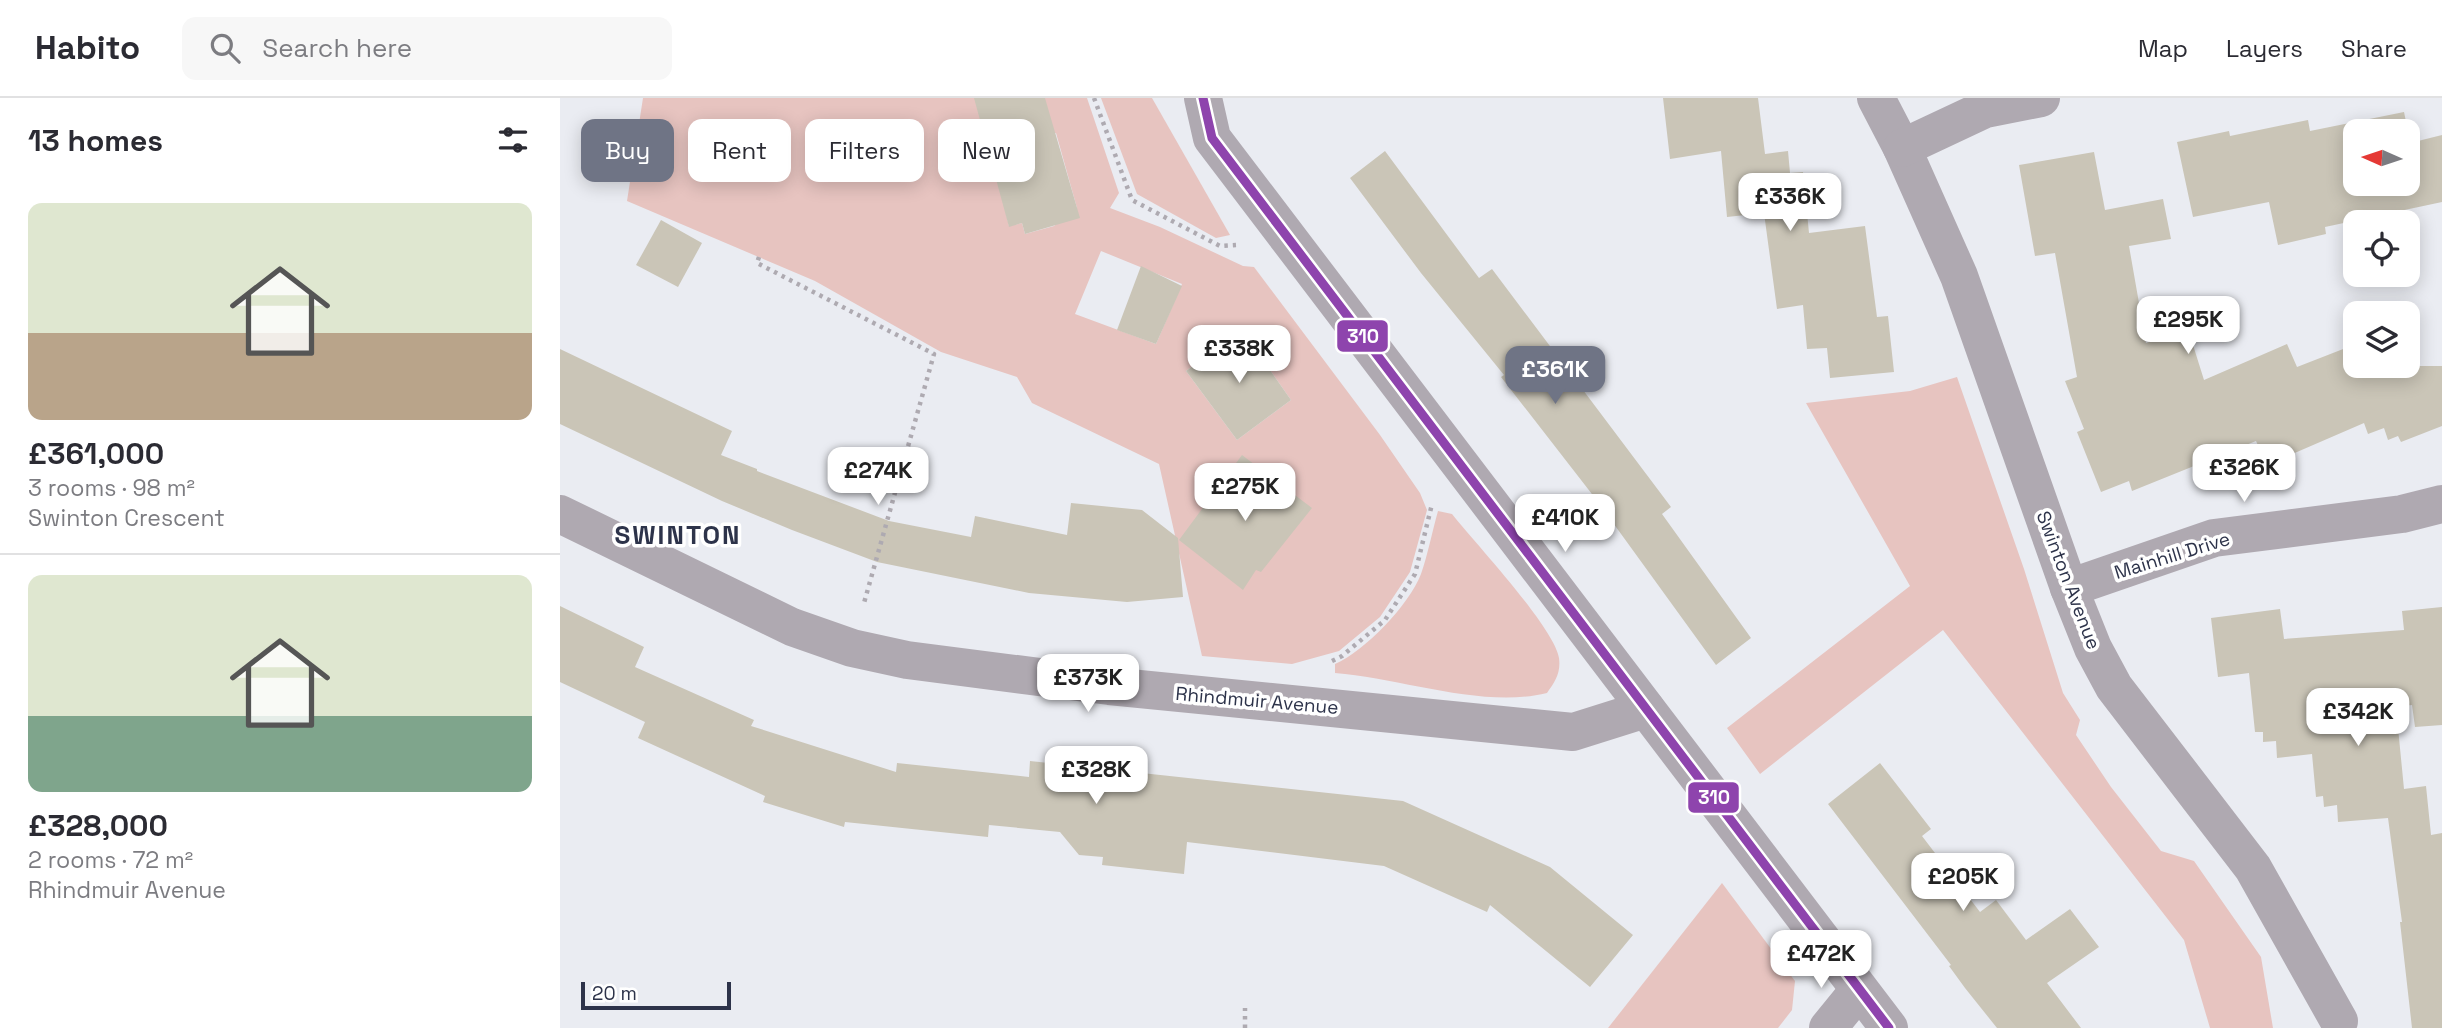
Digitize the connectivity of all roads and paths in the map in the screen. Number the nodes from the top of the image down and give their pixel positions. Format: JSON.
{"nodes":[{"id":1,"x":1094,"y":98,"type":"edge"},
{"id":2,"x":1203,"y":98,"type":"edge"},
{"id":3,"x":1876,"y":98,"type":"edge"},
{"id":4,"x":2041,"y":98,"type":"edge"},
{"id":5,"x":1902,"y":148,"type":"junction"},
{"id":6,"x":1290,"y":240,"type":"junction"},
{"id":7,"x":759,"y":257,"type":"dead end"},
{"id":8,"x":1436,"y":433,"type":"junction"},
{"id":9,"x":2442,"y":503,"type":"edge"},
{"id":10,"x":560,"y":513,"type":"edge"},
{"id":11,"x":2069,"y":588,"type":"junction"},
{"id":12,"x":852,"y":648,"type":"junction"},
{"id":13,"x":1280,"y":702,"type":"junction"},
{"id":14,"x":1646,"y":709,"type":"junction"},
{"id":15,"x":1859,"y":990,"type":"junction"},
{"id":16,"x":1245,"y":1008,"type":"dead end"},
{"id":17,"x":2339,"y":1021,"type":"dead end"},
{"id":18,"x":1245,"y":1028,"type":"edge"},
{"id":19,"x":1828,"y":1028,"type":"edge"},
{"id":20,"x":1889,"y":1028,"type":"edge"}],
"edges":[{"from":1,"to":6,"type":"path"},
{"from":2,"to":6,"type":"street"},
{"from":3,"to":5,"type":"street","name":"Swinton Avenue"},
{"from":4,"to":5,"type":"street"},
{"from":5,"to":11,"type":"street","name":"Swinton Avenue"},
{"from":6,"to":8,"type":"street"},
{"from":7,"to":12,"type":"path"},
{"from":8,"to":13,"type":"path"},
{"from":8,"to":14,"type":"street"},
{"from":9,"to":11,"type":"street","name":"Mainhill Drive"},
{"from":10,"to":12,"type":"street","name":"Rhindmuir Avenue"},
{"from":11,"to":17,"type":"street","name":"Swinton Avenue"},
{"from":12,"to":13,"type":"street","name":"Rhindmuir Avenue"},
{"from":13,"to":14,"type":"street","name":"Rhindmuir Avenue"},
{"from":14,"to":15,"type":"street"},
{"from":15,"to":19,"type":"street"},
{"from":15,"to":20,"type":"street"},
{"from":16,"to":18,"type":"path"}]}
